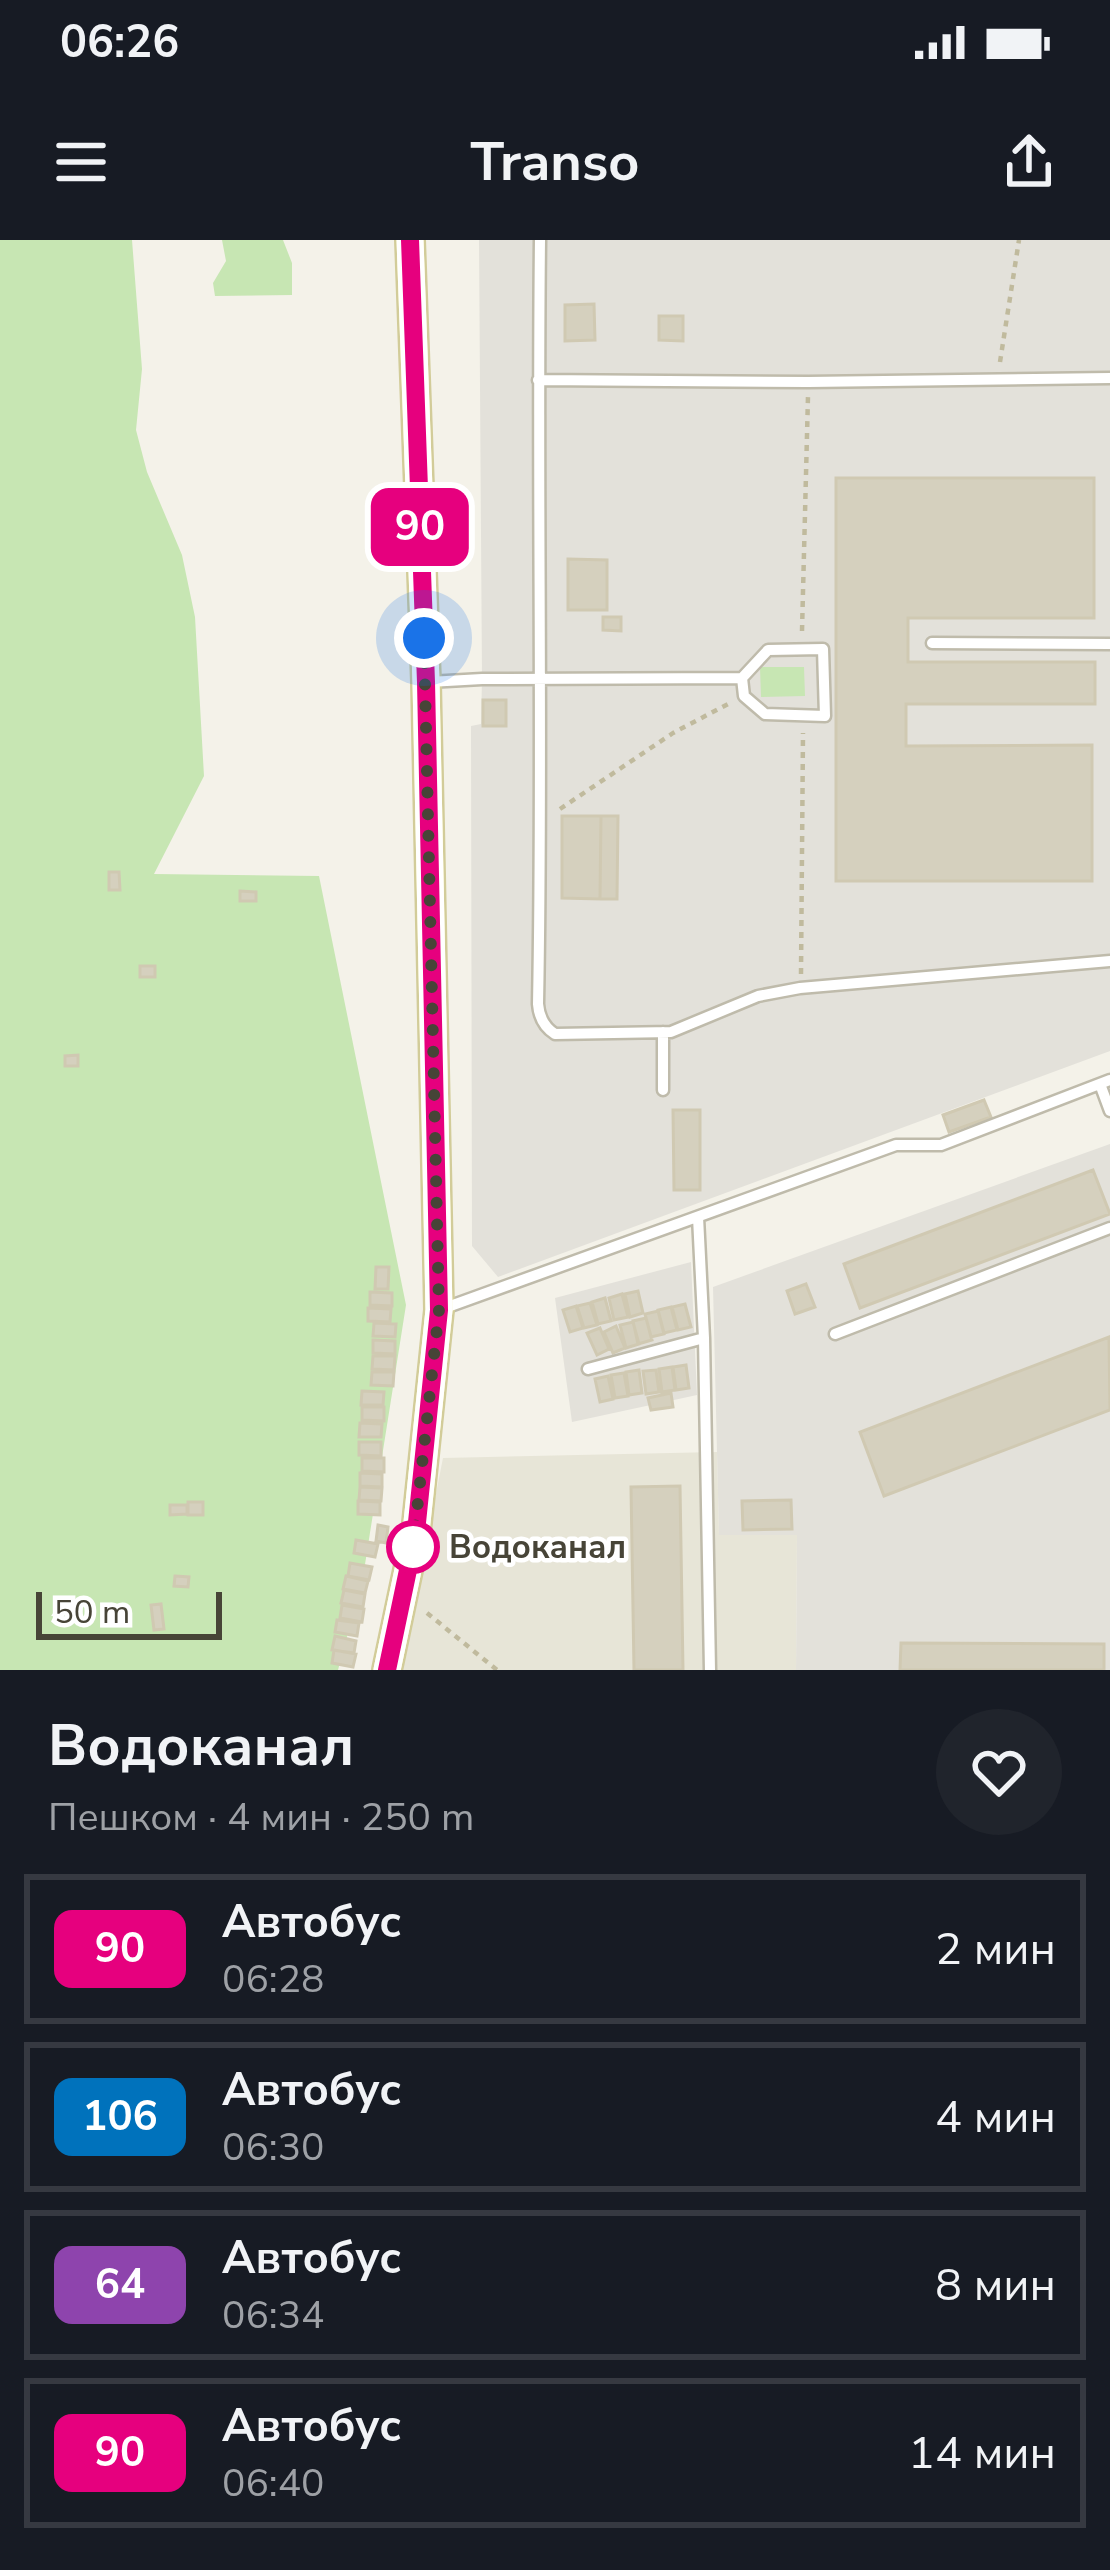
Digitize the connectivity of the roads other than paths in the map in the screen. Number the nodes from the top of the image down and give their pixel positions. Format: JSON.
{"nodes":[{"id":1,"x":410,"y":240,"type":"edge"},
{"id":2,"x":541,"y":240,"type":"edge"},
{"id":3,"x":1110,"y":378,"type":"edge"},
{"id":4,"x":538,"y":380,"type":"junction"},
{"id":5,"x":932,"y":643,"type":"dead end"},
{"id":6,"x":1110,"y":644,"type":"edge"},
{"id":7,"x":542,"y":678,"type":"junction"},
{"id":8,"x":742,"y":678,"type":"junction"},
{"id":9,"x":426,"y":682,"type":"junction"},
{"id":10,"x":1110,"y":961,"type":"edge"},
{"id":11,"x":663,"y":1032,"type":"junction"},
{"id":12,"x":1105,"y":1082,"type":"edge"},
{"id":13,"x":663,"y":1090,"type":"dead end"},
{"id":14,"x":1110,"y":1111,"type":"edge"},
{"id":15,"x":698,"y":1217,"type":"junction"},
{"id":16,"x":1110,"y":1228,"type":"edge"},
{"id":17,"x":439,"y":1310,"type":"junction"},
{"id":18,"x":835,"y":1334,"type":"dead end"},
{"id":19,"x":704,"y":1338,"type":"junction"},
{"id":20,"x":588,"y":1369,"type":"dead end"},
{"id":21,"x":387,"y":1670,"type":"edge"},
{"id":22,"x":710,"y":1670,"type":"edge"}],
"edges":[{"from":1,"to":9,"type":"street"},
{"from":2,"to":4,"type":"lane"},
{"from":3,"to":4,"type":"lane"},
{"from":4,"to":7,"type":"lane"},
{"from":5,"to":6,"type":"lane"},
{"from":7,"to":8,"type":"lane"},
{"from":7,"to":9,"type":"lane"},
{"from":7,"to":11,"type":"lane"},
{"from":8,"to":8,"type":"lane"},
{"from":9,"to":17,"type":"street"},
{"from":10,"to":11,"type":"lane"},
{"from":11,"to":13,"type":"lane"},
{"from":12,"to":14,"type":"lane"},
{"from":12,"to":15,"type":"lane"},
{"from":15,"to":17,"type":"lane"},
{"from":15,"to":19,"type":"lane"},
{"from":16,"to":18,"type":"lane"},
{"from":17,"to":21,"type":"street"},
{"from":19,"to":20,"type":"lane"},
{"from":19,"to":22,"type":"lane"}]}
